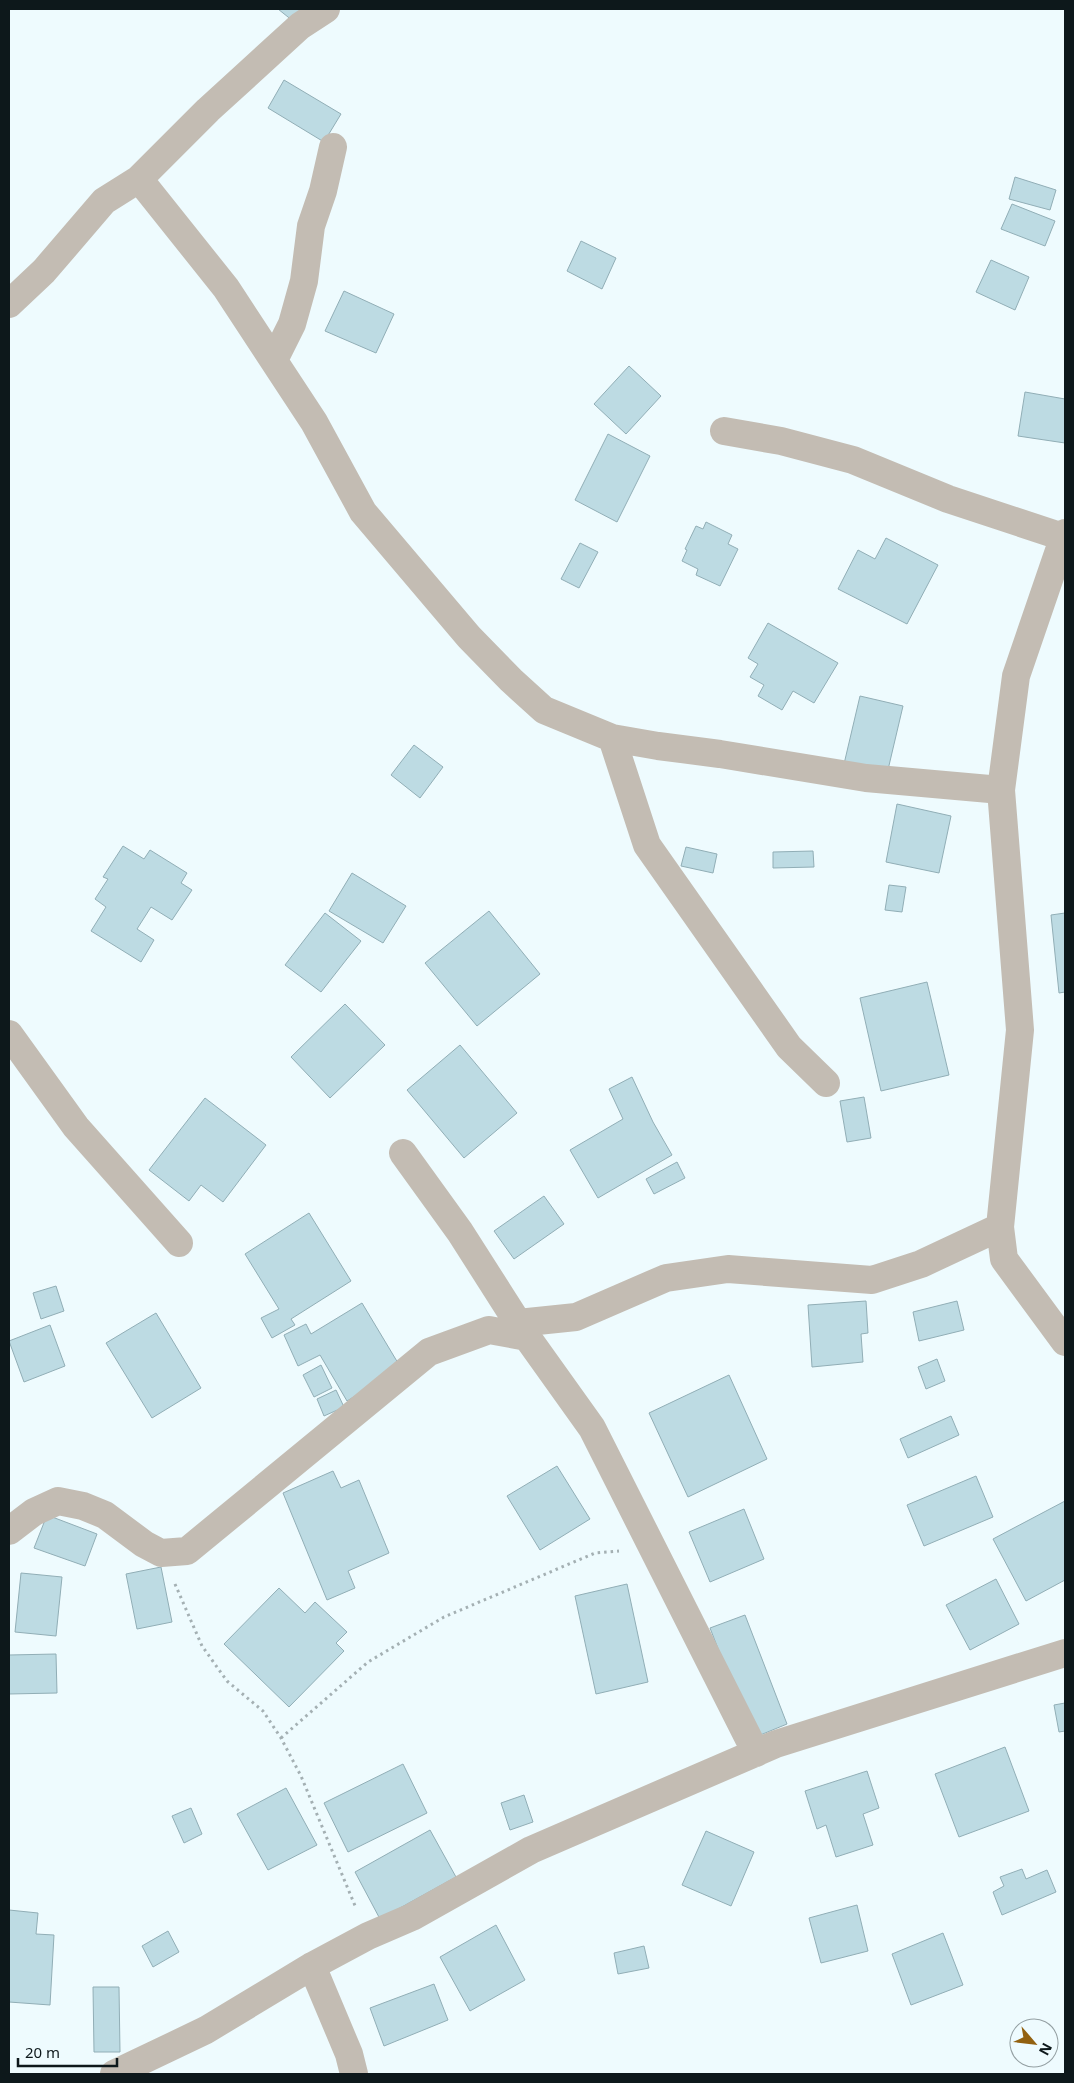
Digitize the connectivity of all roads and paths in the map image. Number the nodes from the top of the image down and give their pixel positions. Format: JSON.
{"nodes":[{"id":1,"x":326,"y":9,"type":"edge"},
{"id":2,"x":333,"y":147,"type":"dead end"},
{"id":3,"x":139,"y":179,"type":"junction"},
{"id":4,"x":9,"y":304,"type":"edge"},
{"id":5,"x":274,"y":360,"type":"junction"},
{"id":6,"x":724,"y":431,"type":"dead end"},
{"id":7,"x":1064,"y":535,"type":"edge"},
{"id":8,"x":612,"y":738,"type":"junction"},
{"id":9,"x":1001,"y":790,"type":"junction"},
{"id":10,"x":9,"y":1034,"type":"edge"},
{"id":11,"x":16,"y":1059,"type":"edge"},
{"id":12,"x":826,"y":1083,"type":"dead end"},
{"id":13,"x":403,"y":1153,"type":"dead end"},
{"id":14,"x":1000,"y":1227,"type":"junction"},
{"id":15,"x":180,"y":1243,"type":"dead end"},
{"id":16,"x":522,"y":1330,"type":"junction"},
{"id":17,"x":1065,"y":1342,"type":"edge"},
{"id":18,"x":9,"y":1531,"type":"edge"},
{"id":19,"x":655,"y":1549,"type":"junction"},
{"id":20,"x":161,"y":1553,"type":"junction"},
{"id":21,"x":1065,"y":1653,"type":"edge"},
{"id":22,"x":281,"y":1738,"type":"junction"},
{"id":23,"x":756,"y":1754,"type":"junction"},
{"id":24,"x":368,"y":1936,"type":"junction"},
{"id":25,"x":312,"y":1966,"type":"junction"},
{"id":26,"x":114,"y":2074,"type":"edge"},
{"id":27,"x":354,"y":2074,"type":"edge"}],
"edges":[{"from":1,"to":3,"type":"street"},
{"from":2,"to":5,"type":"street"},
{"from":3,"to":4,"type":"street"},
{"from":3,"to":5,"type":"street"},
{"from":5,"to":8,"type":"street"},
{"from":6,"to":7,"type":"street"},
{"from":7,"to":9,"type":"street"},
{"from":8,"to":9,"type":"street"},
{"from":8,"to":12,"type":"street"},
{"from":9,"to":14,"type":"street"},
{"from":10,"to":11,"type":"street"},
{"from":11,"to":15,"type":"street"},
{"from":13,"to":16,"type":"street"},
{"from":14,"to":16,"type":"street"},
{"from":14,"to":17,"type":"street"},
{"from":16,"to":19,"type":"street"},
{"from":16,"to":20,"type":"street"},
{"from":18,"to":20,"type":"street"},
{"from":19,"to":22,"type":"path"},
{"from":19,"to":23,"type":"street"},
{"from":20,"to":22,"type":"path"},
{"from":21,"to":23,"type":"street"},
{"from":22,"to":24,"type":"path"},
{"from":23,"to":24,"type":"street"},
{"from":24,"to":25,"type":"street"},
{"from":25,"to":26,"type":"street"},
{"from":25,"to":27,"type":"street"}]}
